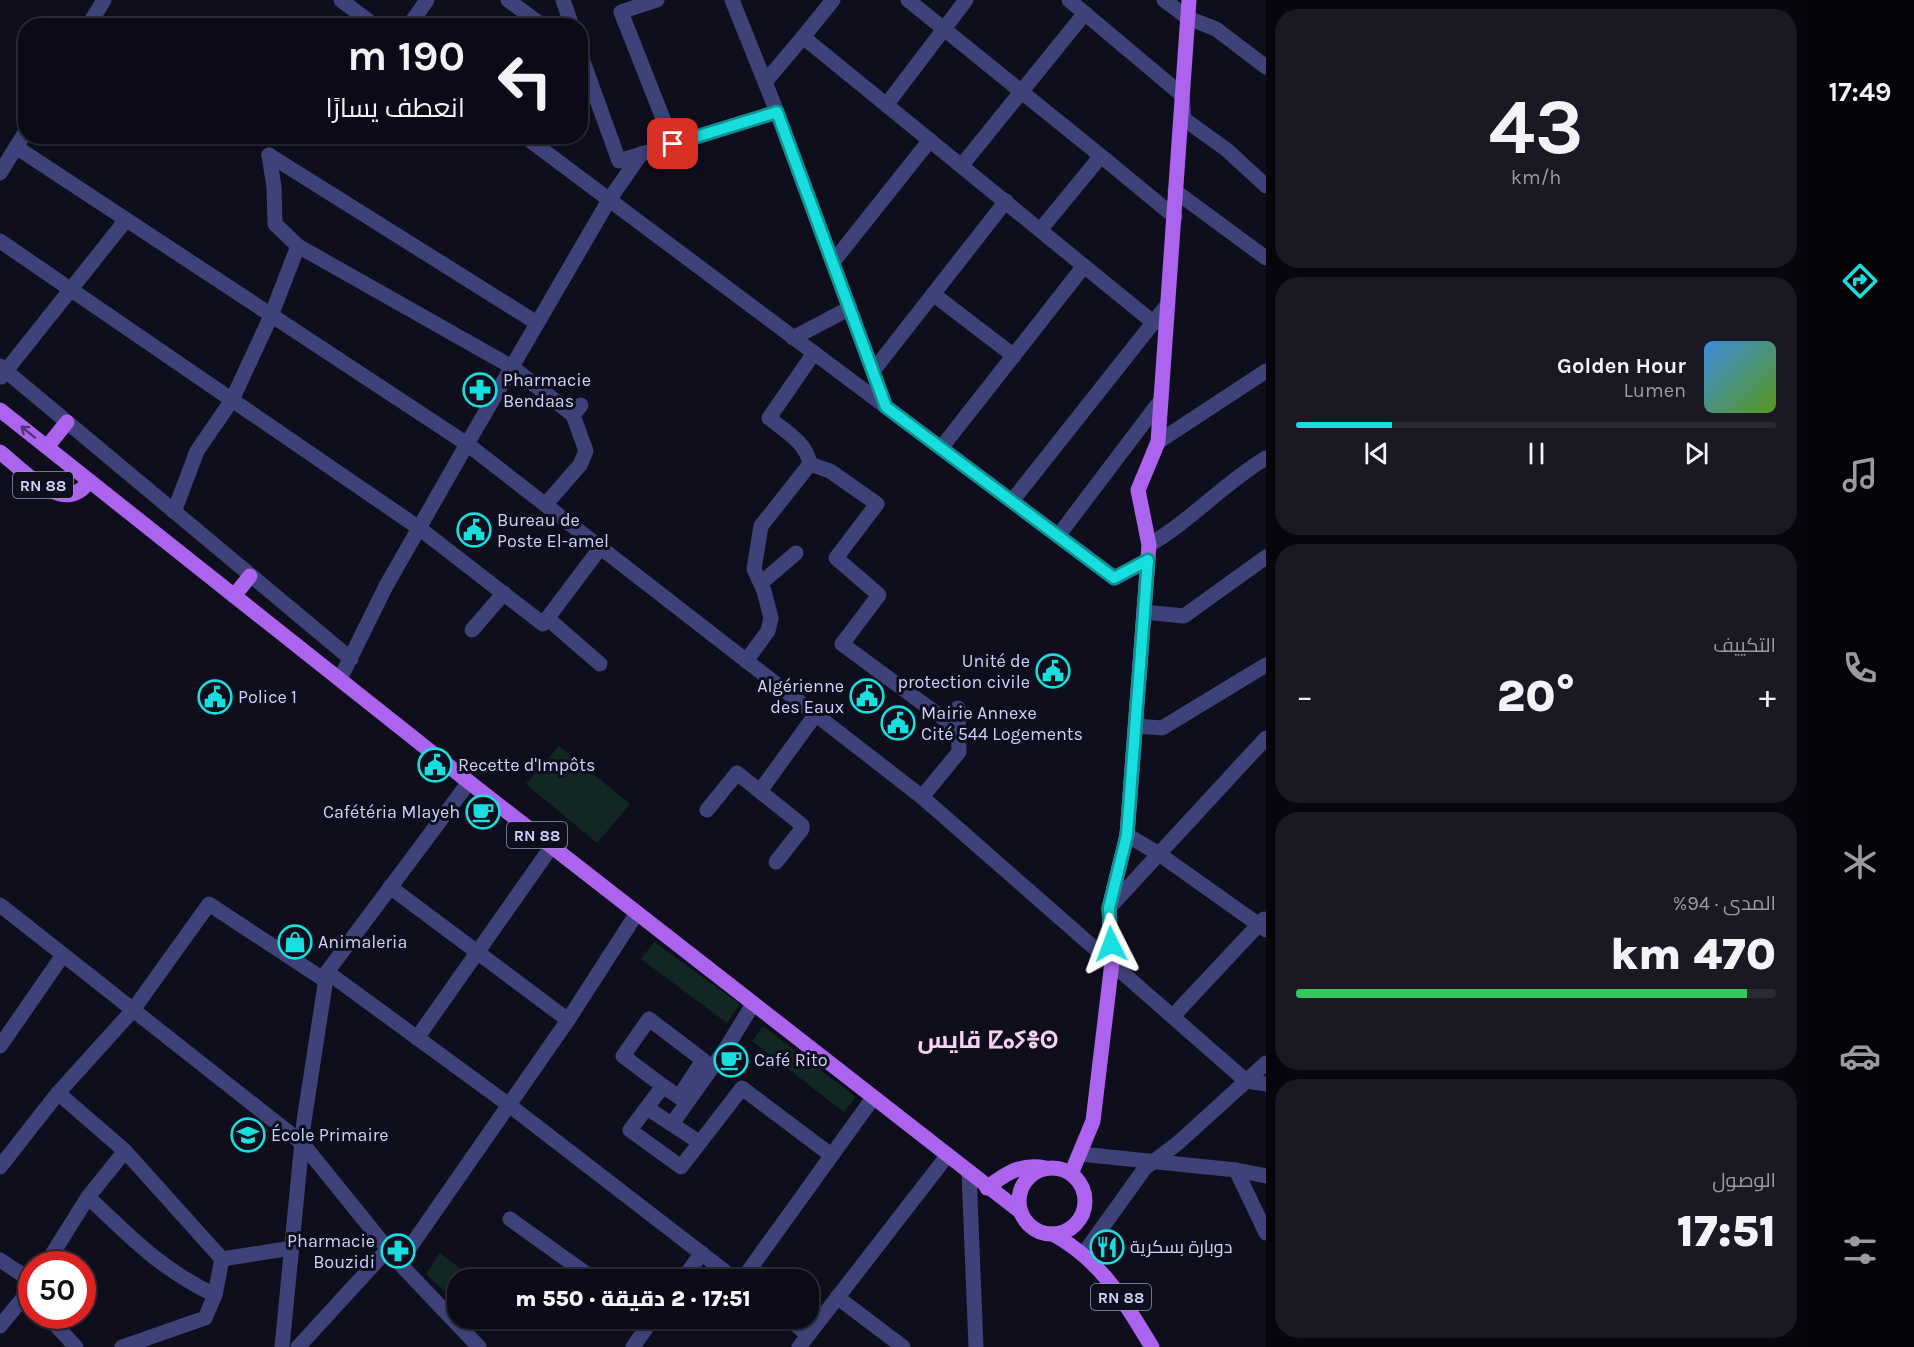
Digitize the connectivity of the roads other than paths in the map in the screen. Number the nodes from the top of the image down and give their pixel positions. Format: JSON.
{"nodes":[{"id":1,"x":104,"y":0,"type":"edge"},
{"id":2,"x":341,"y":0,"type":"edge"},
{"id":3,"x":427,"y":0,"type":"edge"},
{"id":4,"x":508,"y":0,"type":"edge"},
{"id":5,"x":563,"y":0,"type":"edge"},
{"id":6,"x":657,"y":0,"type":"edge"},
{"id":7,"x":732,"y":0,"type":"edge"},
{"id":8,"x":833,"y":0,"type":"edge"},
{"id":9,"x":908,"y":0,"type":"edge"},
{"id":10,"x":966,"y":0,"type":"edge"},
{"id":11,"x":1069,"y":0,"type":"edge"},
{"id":12,"x":1164,"y":0,"type":"edge"},
{"id":13,"x":1190,"y":0,"type":"edge"},
{"id":14,"x":1085,"y":13,"type":"junction"},
{"id":15,"x":93,"y":18,"type":"edge"},
{"id":16,"x":365,"y":18,"type":"edge"},
{"id":17,"x":415,"y":18,"type":"edge"},
{"id":18,"x":532,"y":18,"type":"edge"},
{"id":19,"x":569,"y":18,"type":"edge"},
{"id":20,"x":1188,"y":18,"type":"junction"},
{"id":21,"x":942,"y":28,"type":"junction"},
{"id":22,"x":803,"y":37,"type":"junction"},
{"id":23,"x":1266,"y":66,"type":"edge"},
{"id":24,"x":588,"y":73,"type":"edge"},
{"id":25,"x":766,"y":81,"type":"junction"},
{"id":26,"x":1020,"y":91,"type":"junction"},
{"id":27,"x":1182,"y":95,"type":"junction"},
{"id":28,"x":886,"y":104,"type":"junction"},
{"id":29,"x":777,"y":112,"type":"junction"},
{"id":30,"x":930,"y":140,"type":"junction"},
{"id":31,"x":18,"y":144,"type":"edge"},
{"id":32,"x":535,"y":144,"type":"edge"},
{"id":33,"x":673,"y":144,"type":"junction"},
{"id":34,"x":16,"y":147,"type":"junction"},
{"id":35,"x":641,"y":154,"type":"junction"},
{"id":36,"x":1101,"y":156,"type":"junction"},
{"id":37,"x":962,"y":165,"type":"junction"},
{"id":38,"x":0,"y":173,"type":"edge"},
{"id":39,"x":1266,"y":186,"type":"edge"},
{"id":40,"x":1174,"y":191,"type":"junction"},
{"id":41,"x":609,"y":200,"type":"junction"},
{"id":42,"x":1006,"y":201,"type":"junction"},
{"id":43,"x":1175,"y":217,"type":"junction"},
{"id":44,"x":126,"y":220,"type":"junction"},
{"id":45,"x":1041,"y":229,"type":"junction"},
{"id":46,"x":0,"y":240,"type":"edge"},
{"id":47,"x":298,"y":246,"type":"junction"},
{"id":48,"x":1266,"y":258,"type":"edge"},
{"id":49,"x":833,"y":262,"type":"junction"},
{"id":50,"x":1084,"y":266,"type":"junction"},
{"id":51,"x":69,"y":290,"type":"junction"},
{"id":52,"x":933,"y":294,"type":"junction"},
{"id":53,"x":1168,"y":304,"type":"junction"},
{"id":54,"x":850,"y":308,"type":"junction"},
{"id":55,"x":271,"y":316,"type":"junction"},
{"id":56,"x":537,"y":323,"type":"junction"},
{"id":57,"x":1154,"y":323,"type":"junction"},
{"id":58,"x":793,"y":338,"type":"junction"},
{"id":59,"x":814,"y":353,"type":"junction"},
{"id":60,"x":1014,"y":356,"type":"junction"},
{"id":61,"x":512,"y":367,"type":"junction"},
{"id":62,"x":873,"y":371,"type":"junction"},
{"id":63,"x":1266,"y":371,"type":"edge"},
{"id":64,"x":2,"y":372,"type":"edge"},
{"id":65,"x":231,"y":400,"type":"junction"},
{"id":66,"x":1161,"y":400,"type":"junction"},
{"id":67,"x":886,"y":407,"type":"junction"},
{"id":68,"x":0,"y":410,"type":"edge"},
{"id":69,"x":67,"y":422,"type":"junction"},
{"id":70,"x":1158,"y":442,"type":"junction"},
{"id":71,"x":467,"y":444,"type":"junction"},
{"id":72,"x":47,"y":447,"type":"junction"},
{"id":73,"x":941,"y":448,"type":"junction"},
{"id":74,"x":0,"y":452,"type":"edge"},
{"id":75,"x":1266,"y":458,"type":"edge"},
{"id":76,"x":810,"y":464,"type":"junction"},
{"id":77,"x":89,"y":481,"type":"junction"},
{"id":78,"x":1012,"y":501,"type":"junction"},
{"id":79,"x":546,"y":504,"type":"junction"},
{"id":80,"x":174,"y":512,"type":"junction"},
{"id":81,"x":419,"y":528,"type":"junction"},
{"id":82,"x":1058,"y":536,"type":"junction"},
{"id":83,"x":601,"y":548,"type":"junction"},
{"id":84,"x":796,"y":553,"type":"dead end"},
{"id":85,"x":1149,"y":553,"type":"junction"},
{"id":86,"x":1266,"y":557,"type":"edge"},
{"id":87,"x":250,"y":576,"type":"junction"},
{"id":88,"x":760,"y":583,"type":"junction"},
{"id":89,"x":504,"y":593,"type":"junction"},
{"id":90,"x":234,"y":596,"type":"junction"},
{"id":91,"x":1144,"y":612,"type":"junction"},
{"id":92,"x":547,"y":618,"type":"junction"},
{"id":93,"x":472,"y":630,"type":"dead end"},
{"id":94,"x":351,"y":659,"type":"junction"},
{"id":95,"x":746,"y":661,"type":"junction"},
{"id":96,"x":600,"y":664,"type":"dead end"},
{"id":97,"x":1266,"y":665,"type":"edge"},
{"id":98,"x":340,"y":679,"type":"junction"},
{"id":99,"x":958,"y":708,"type":"dead end"},
{"id":100,"x":816,"y":714,"type":"junction"},
{"id":101,"x":1136,"y":726,"type":"junction"},
{"id":102,"x":959,"y":730,"type":"junction"},
{"id":103,"x":1266,"y":738,"type":"edge"},
{"id":104,"x":469,"y":782,"type":"junction"},
{"id":105,"x":760,"y":791,"type":"junction"},
{"id":106,"x":922,"y":796,"type":"junction"},
{"id":107,"x":707,"y":810,"type":"dead end"},
{"id":108,"x":1127,"y":835,"type":"junction"},
{"id":109,"x":552,"y":846,"type":"junction"},
{"id":110,"x":1159,"y":854,"type":"junction"},
{"id":111,"x":776,"y":862,"type":"dead end"},
{"id":112,"x":390,"y":887,"type":"junction"},
{"id":113,"x":0,"y":906,"type":"edge"},
{"id":114,"x":1109,"y":908,"type":"junction"},
{"id":115,"x":637,"y":913,"type":"junction"},
{"id":116,"x":1264,"y":924,"type":"edge"},
{"id":117,"x":477,"y":952,"type":"junction"},
{"id":118,"x":63,"y":955,"type":"junction"},
{"id":119,"x":1112,"y":962,"type":"junction"},
{"id":120,"x":327,"y":977,"type":"junction"},
{"id":121,"x":753,"y":1004,"type":"junction"},
{"id":122,"x":133,"y":1010,"type":"junction"},
{"id":123,"x":1174,"y":1015,"type":"junction"},
{"id":124,"x":568,"y":1020,"type":"junction"},
{"id":125,"x":417,"y":1038,"type":"junction"},
{"id":126,"x":0,"y":1046,"type":"edge"},
{"id":127,"x":1266,"y":1063,"type":"edge"},
{"id":128,"x":1246,"y":1081,"type":"junction"},
{"id":129,"x":1266,"y":1084,"type":"edge"},
{"id":130,"x":663,"y":1086,"type":"junction"},
{"id":131,"x":58,"y":1094,"type":"junction"},
{"id":132,"x":873,"y":1098,"type":"junction"},
{"id":133,"x":509,"y":1105,"type":"junction"},
{"id":134,"x":647,"y":1108,"type":"junction"},
{"id":135,"x":672,"y":1124,"type":"junction"},
{"id":136,"x":699,"y":1142,"type":"junction"},
{"id":137,"x":302,"y":1143,"type":"junction"},
{"id":138,"x":125,"y":1151,"type":"junction"},
{"id":139,"x":1080,"y":1154,"type":"junction"},
{"id":140,"x":831,"y":1155,"type":"junction"},
{"id":141,"x":947,"y":1156,"type":"junction"},
{"id":142,"x":1153,"y":1161,"type":"junction"},
{"id":143,"x":0,"y":1167,"type":"edge"},
{"id":144,"x":1047,"y":1168,"type":"junction"},
{"id":145,"x":1236,"y":1170,"type":"junction"},
{"id":146,"x":969,"y":1173,"type":"junction"},
{"id":147,"x":1071,"y":1174,"type":"junction"},
{"id":148,"x":1266,"y":1176,"type":"edge"},
{"id":149,"x":987,"y":1188,"type":"junction"},
{"id":150,"x":88,"y":1197,"type":"junction"},
{"id":151,"x":1021,"y":1212,"type":"junction"},
{"id":152,"x":1081,"y":1218,"type":"junction"},
{"id":153,"x":510,"y":1219,"type":"dead end"},
{"id":154,"x":1266,"y":1233,"type":"edge"},
{"id":155,"x":1053,"y":1234,"type":"junction"},
{"id":156,"x":292,"y":1248,"type":"junction"},
{"id":157,"x":388,"y":1249,"type":"junction"},
{"id":158,"x":54,"y":1251,"type":"edge"},
{"id":159,"x":702,"y":1253,"type":"junction"},
{"id":160,"x":1084,"y":1253,"type":"junction"},
{"id":161,"x":222,"y":1259,"type":"junction"},
{"id":162,"x":0,"y":1260,"type":"edge"},
{"id":163,"x":399,"y":1263,"type":"junction"},
{"id":164,"x":580,"y":1269,"type":"edge"},
{"id":165,"x":690,"y":1269,"type":"edge"},
{"id":166,"x":722,"y":1269,"type":"edge"},
{"id":167,"x":750,"y":1269,"type":"edge"},
{"id":168,"x":18,"y":1278,"type":"edge"},
{"id":169,"x":215,"y":1295,"type":"junction"},
{"id":170,"x":837,"y":1297,"type":"junction"},
{"id":171,"x":18,"y":1304,"type":"edge"},
{"id":172,"x":0,"y":1326,"type":"edge"},
{"id":173,"x":59,"y":1329,"type":"edge"},
{"id":174,"x":645,"y":1329,"type":"edge"},
{"id":175,"x":803,"y":1341,"type":"edge"},
{"id":176,"x":76,"y":1347,"type":"edge"},
{"id":177,"x":122,"y":1347,"type":"edge"},
{"id":178,"x":282,"y":1347,"type":"edge"},
{"id":179,"x":298,"y":1347,"type":"edge"},
{"id":180,"x":479,"y":1347,"type":"edge"},
{"id":181,"x":633,"y":1347,"type":"edge"},
{"id":182,"x":903,"y":1347,"type":"edge"},
{"id":183,"x":976,"y":1347,"type":"edge"},
{"id":184,"x":1152,"y":1347,"type":"edge"}],
"edges":[{"from":1,"to":15,"type":"street"},
{"from":2,"to":16,"type":"street"},
{"from":3,"to":17,"type":"street"},
{"from":4,"to":18,"type":"street"},
{"from":5,"to":19,"type":"street"},
{"from":6,"to":33,"type":"street"},
{"from":7,"to":25,"type":"street"},
{"from":8,"to":22,"type":"street"},
{"from":9,"to":21,"type":"street"},
{"from":10,"to":21,"type":"street"},
{"from":11,"to":14,"type":"street"},
{"from":12,"to":20,"type":"street"},
{"from":13,"to":20,"type":"main road"},
{"from":14,"to":26,"type":"street"},
{"from":14,"to":27,"type":"street"},
{"from":20,"to":23,"type":"street"},
{"from":20,"to":27,"type":"main road"},
{"from":21,"to":26,"type":"street"},
{"from":21,"to":28,"type":"street"},
{"from":22,"to":25,"type":"street"},
{"from":22,"to":28,"type":"street"},
{"from":24,"to":35,"type":"street"},
{"from":25,"to":29,"type":"street"},
{"from":26,"to":36,"type":"street"},
{"from":26,"to":37,"type":"street"},
{"from":27,"to":39,"type":"street"},
{"from":27,"to":40,"type":"main road"},
{"from":28,"to":30,"type":"street"},
{"from":29,"to":33,"type":"street"},
{"from":29,"to":49,"type":"street"},
{"from":30,"to":37,"type":"street"},
{"from":30,"to":49,"type":"street"},
{"from":31,"to":34,"type":"street"},
{"from":32,"to":41,"type":"street"},
{"from":33,"to":35,"type":"street"},
{"from":34,"to":38,"type":"street"},
{"from":34,"to":44,"type":"street"},
{"from":35,"to":41,"type":"street"},
{"from":36,"to":43,"type":"street"},
{"from":36,"to":45,"type":"street"},
{"from":37,"to":42,"type":"street"},
{"from":40,"to":43,"type":"main road"},
{"from":40,"to":48,"type":"street"},
{"from":41,"to":56,"type":"street"},
{"from":41,"to":58,"type":"street"},
{"from":42,"to":45,"type":"street"},
{"from":42,"to":52,"type":"street"},
{"from":43,"to":53,"type":"main road"},
{"from":44,"to":51,"type":"street"},
{"from":44,"to":55,"type":"street"},
{"from":45,"to":50,"type":"street"},
{"from":46,"to":51,"type":"street"},
{"from":47,"to":55,"type":"street"},
{"from":47,"to":56,"type":"street"},
{"from":47,"to":61,"type":"street"},
{"from":49,"to":54,"type":"street"},
{"from":50,"to":57,"type":"street"},
{"from":50,"to":60,"type":"street"},
{"from":51,"to":64,"type":"street"},
{"from":51,"to":65,"type":"street"},
{"from":52,"to":60,"type":"street"},
{"from":52,"to":62,"type":"street"},
{"from":53,"to":57,"type":"street"},
{"from":53,"to":66,"type":"main road"},
{"from":54,"to":58,"type":"street"},
{"from":54,"to":62,"type":"street"},
{"from":55,"to":65,"type":"street"},
{"from":55,"to":71,"type":"street"},
{"from":56,"to":61,"type":"street"},
{"from":57,"to":78,"type":"street"},
{"from":58,"to":59,"type":"street"},
{"from":59,"to":67,"type":"street"},
{"from":59,"to":76,"type":"street"},
{"from":60,"to":73,"type":"street"},
{"from":61,"to":71,"type":"street"},
{"from":61,"to":79,"type":"street"},
{"from":62,"to":67,"type":"street"},
{"from":63,"to":70,"type":"street"},
{"from":64,"to":69,"type":"street"},
{"from":65,"to":80,"type":"street"},
{"from":65,"to":81,"type":"street"},
{"from":66,"to":70,"type":"main road"},
{"from":66,"to":82,"type":"street"},
{"from":67,"to":73,"type":"street"},
{"from":72,"to":68,"type":"main road","one_way":true},
{"from":69,"to":72,"type":"main road"},
{"from":69,"to":80,"type":"street"},
{"from":70,"to":85,"type":"main road"},
{"from":71,"to":79,"type":"street"},
{"from":71,"to":81,"type":"street"},
{"from":72,"to":77,"type":"main road"},
{"from":73,"to":78,"type":"street"},
{"from":74,"to":77,"type":"main road","number":"RN 88"},
{"from":75,"to":85,"type":"street"},
{"from":76,"to":88,"type":"street"},
{"from":76,"to":102,"type":"street"},
{"from":77,"to":90,"type":"main road","number":"RN 88"},
{"from":78,"to":82,"type":"street"},
{"from":79,"to":83,"type":"street"},
{"from":80,"to":87,"type":"street"},
{"from":81,"to":89,"type":"street"},
{"from":81,"to":94,"type":"street"},
{"from":82,"to":85,"type":"street"},
{"from":83,"to":92,"type":"street"},
{"from":83,"to":95,"type":"street"},
{"from":84,"to":88,"type":"street"},
{"from":85,"to":91,"type":"main road"},
{"from":86,"to":91,"type":"street"},
{"from":87,"to":90,"type":"main road"},
{"from":87,"to":94,"type":"street"},
{"from":88,"to":95,"type":"street"},
{"from":89,"to":92,"type":"street"},
{"from":89,"to":93,"type":"street"},
{"from":90,"to":98,"type":"main road","number":"RN 88"},
{"from":91,"to":101,"type":"main road"},
{"from":92,"to":96,"type":"street"},
{"from":94,"to":98,"type":"street"},
{"from":95,"to":100,"type":"street"},
{"from":97,"to":101,"type":"street"},
{"from":98,"to":104,"type":"main road","number":"RN 88"},
{"from":99,"to":102,"type":"street"},
{"from":100,"to":105,"type":"street"},
{"from":100,"to":106,"type":"street"},
{"from":101,"to":108,"type":"main road"},
{"from":102,"to":106,"type":"street"},
{"from":103,"to":110,"type":"street"},
{"from":104,"to":109,"type":"main road","number":"RN 88"},
{"from":104,"to":112,"type":"street"},
{"from":105,"to":107,"type":"street"},
{"from":105,"to":111,"type":"street"},
{"from":106,"to":119,"type":"street"},
{"from":108,"to":110,"type":"street"},
{"from":108,"to":114,"type":"main road"},
{"from":109,"to":115,"type":"main road","number":"RN 88"},
{"from":109,"to":117,"type":"street"},
{"from":110,"to":114,"type":"street"},
{"from":110,"to":116,"type":"street"},
{"from":112,"to":117,"type":"street"},
{"from":112,"to":120,"type":"street"},
{"from":113,"to":118,"type":"street"},
{"from":114,"to":119,"type":"main road"},
{"from":115,"to":121,"type":"main road","number":"RN 88"},
{"from":115,"to":124,"type":"street"},
{"from":116,"to":123,"type":"street"},
{"from":117,"to":124,"type":"street"},
{"from":117,"to":125,"type":"street"},
{"from":118,"to":122,"type":"street"},
{"from":118,"to":126,"type":"street"},
{"from":119,"to":123,"type":"street"},
{"from":119,"to":139,"type":"main road"},
{"from":120,"to":122,"type":"street"},
{"from":120,"to":125,"type":"street"},
{"from":120,"to":137,"type":"street"},
{"from":121,"to":132,"type":"main road","number":"RN 88"},
{"from":121,"to":135,"type":"street"},
{"from":122,"to":131,"type":"street"},
{"from":122,"to":137,"type":"street"},
{"from":123,"to":128,"type":"street"},
{"from":124,"to":133,"type":"street"},
{"from":125,"to":133,"type":"street"},
{"from":127,"to":128,"type":"street"},
{"from":128,"to":129,"type":"street"},
{"from":128,"to":142,"type":"street"},
{"from":130,"to":130,"type":"street"},
{"from":130,"to":134,"type":"street"},
{"from":131,"to":138,"type":"street"},
{"from":131,"to":143,"type":"street"},
{"from":132,"to":140,"type":"street"},
{"from":132,"to":141,"type":"main road","number":"RN 88"},
{"from":133,"to":159,"type":"street"},
{"from":133,"to":163,"type":"street"},
{"from":134,"to":135,"type":"street"},
{"from":134,"to":136,"type":"street"},
{"from":135,"to":136,"type":"street"},
{"from":136,"to":140,"type":"street"},
{"from":137,"to":156,"type":"street"},
{"from":137,"to":157,"type":"street"},
{"from":138,"to":150,"type":"street"},
{"from":138,"to":161,"type":"street"},
{"from":139,"to":142,"type":"street"},
{"from":139,"to":147,"type":"main road"},
{"from":140,"to":167,"type":"street"},
{"from":141,"to":146,"type":"main road","number":"RN 88"},
{"from":141,"to":170,"type":"street"},
{"from":142,"to":145,"type":"street"},
{"from":142,"to":160,"type":"street"},
{"from":144,"to":147,"type":"main road"},
{"from":144,"to":149,"type":"main road"},
{"from":144,"to":151,"type":"main road"},
{"from":145,"to":148,"type":"street"},
{"from":145,"to":154,"type":"street"},
{"from":146,"to":149,"type":"main road","number":"RN 88"},
{"from":146,"to":183,"type":"street"},
{"from":147,"to":152,"type":"main road"},
{"from":149,"to":151,"type":"main road","number":"RN 88"},
{"from":150,"to":158,"type":"street"},
{"from":150,"to":169,"type":"street"},
{"from":151,"to":155,"type":"main road"},
{"from":152,"to":155,"type":"main road"},
{"from":152,"to":160,"type":"main road"},
{"from":153,"to":164,"type":"street"},
{"from":155,"to":160,"type":"main road","number":"RN 88"},
{"from":156,"to":161,"type":"street"},
{"from":156,"to":178,"type":"street"},
{"from":157,"to":163,"type":"street"},
{"from":157,"to":179,"type":"street"},
{"from":159,"to":165,"type":"street"},
{"from":159,"to":166,"type":"street"},
{"from":160,"to":184,"type":"main road","number":"RN 88"},
{"from":161,"to":169,"type":"street"},
{"from":162,"to":168,"type":"street"},
{"from":163,"to":180,"type":"street"},
{"from":169,"to":177,"type":"street"},
{"from":170,"to":175,"type":"street"},
{"from":170,"to":182,"type":"street"},
{"from":171,"to":172,"type":"street"},
{"from":173,"to":176,"type":"street"},
{"from":174,"to":181,"type":"street"}]}
